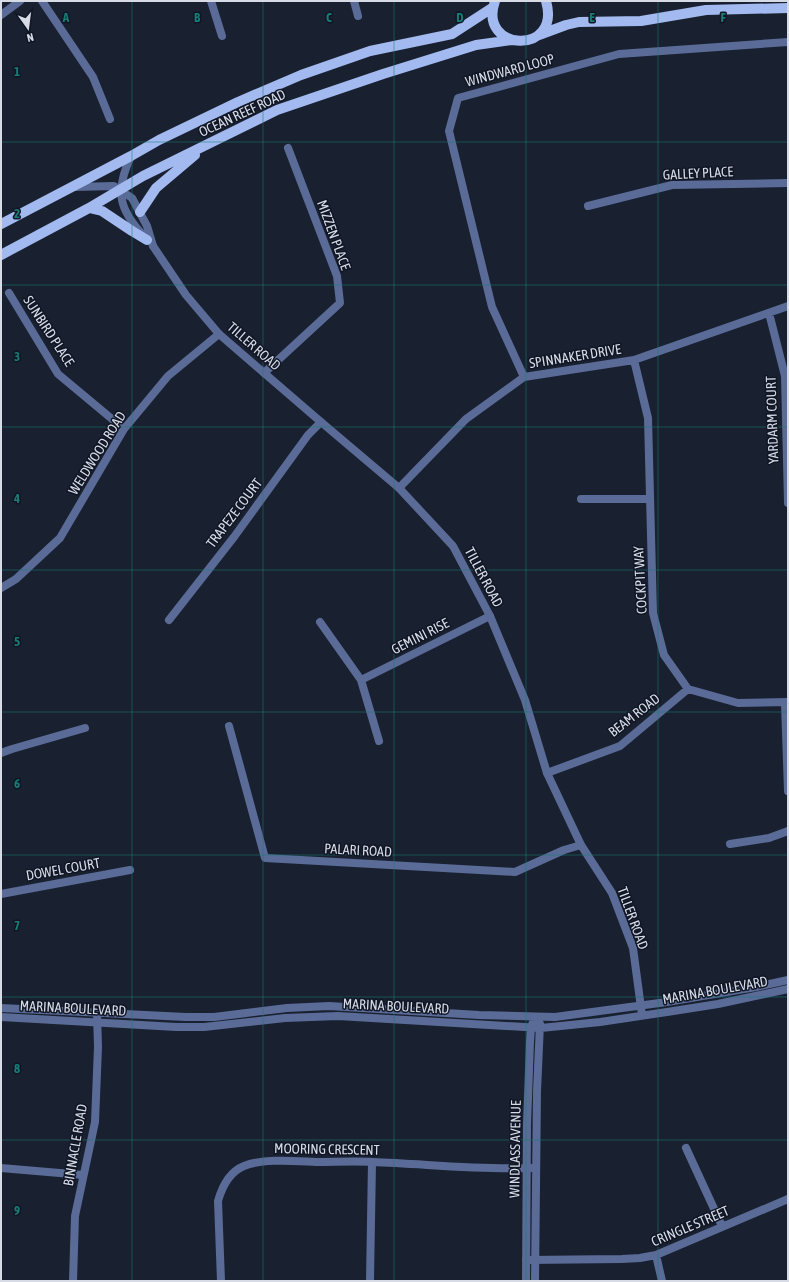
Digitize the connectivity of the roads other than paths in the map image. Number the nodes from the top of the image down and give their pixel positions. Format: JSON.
{"nodes":[{"id":1,"x":20,"y":1,"type":"edge"},
{"id":2,"x":42,"y":1,"type":"edge"},
{"id":3,"x":211,"y":1,"type":"edge"},
{"id":4,"x":354,"y":1,"type":"edge"},
{"id":5,"x":546,"y":1,"type":"edge"},
{"id":6,"x":494,"y":5,"type":"edge"},
{"id":7,"x":788,"y":8,"type":"edge"},
{"id":8,"x":1,"y":15,"type":"edge"},
{"id":9,"x":358,"y":16,"type":"dead end"},
{"id":10,"x":538,"y":35,"type":"junction"},
{"id":11,"x":222,"y":36,"type":"dead end"},
{"id":12,"x":512,"y":40,"type":"junction"},
{"id":13,"x":788,"y":42,"type":"edge"},
{"id":14,"x":110,"y":119,"type":"dead end"},
{"id":15,"x":207,"y":144,"type":"junction"},
{"id":16,"x":288,"y":148,"type":"dead end"},
{"id":17,"x":131,"y":156,"type":"junction"},
{"id":18,"x":788,"y":183,"type":"edge"},
{"id":19,"x":70,"y":187,"type":"junction"},
{"id":20,"x":120,"y":190,"type":"junction"},
{"id":21,"x":588,"y":206,"type":"dead end"},
{"id":22,"x":89,"y":208,"type":"junction"},
{"id":23,"x":140,"y":212,"type":"junction"},
{"id":24,"x":1,"y":224,"type":"edge"},
{"id":25,"x":150,"y":243,"type":"junction"},
{"id":26,"x":1,"y":255,"type":"edge"},
{"id":27,"x":9,"y":293,"type":"dead end"},
{"id":28,"x":788,"y":306,"type":"edge"},
{"id":29,"x":769,"y":313,"type":"junction"},
{"id":30,"x":219,"y":334,"type":"junction"},
{"id":31,"x":634,"y":360,"type":"junction"},
{"id":32,"x":264,"y":373,"type":"junction"},
{"id":33,"x":524,"y":377,"type":"junction"},
{"id":34,"x":321,"y":422,"type":"junction"},
{"id":35,"x":124,"y":429,"type":"junction"},
{"id":36,"x":399,"y":488,"type":"junction"},
{"id":37,"x":581,"y":499,"type":"dead end"},
{"id":38,"x":650,"y":499,"type":"junction"},
{"id":39,"x":788,"y":503,"type":"edge"},
{"id":40,"x":1,"y":588,"type":"edge"},
{"id":41,"x":490,"y":616,"type":"junction"},
{"id":42,"x":169,"y":620,"type":"dead end"},
{"id":43,"x":320,"y":622,"type":"dead end"},
{"id":44,"x":361,"y":680,"type":"junction"},
{"id":45,"x":688,"y":689,"type":"junction"},
{"id":46,"x":787,"y":703,"type":"edge"},
{"id":47,"x":228,"y":726,"type":"dead end"},
{"id":48,"x":85,"y":728,"type":"dead end"},
{"id":49,"x":379,"y":741,"type":"dead end"},
{"id":50,"x":1,"y":753,"type":"edge"},
{"id":51,"x":546,"y":773,"type":"junction"},
{"id":52,"x":788,"y":791,"type":"edge"},
{"id":53,"x":788,"y":831,"type":"edge"},
{"id":54,"x":730,"y":844,"type":"dead end"},
{"id":55,"x":580,"y":845,"type":"junction"},
{"id":56,"x":130,"y":870,"type":"dead end"},
{"id":57,"x":1,"y":894,"type":"edge"},
{"id":58,"x":788,"y":980,"type":"edge"},
{"id":59,"x":788,"y":989,"type":"edge"},
{"id":60,"x":641,"y":1006,"type":"junction"},
{"id":61,"x":1,"y":1008,"type":"edge"},
{"id":62,"x":642,"y":1015,"type":"junction"},
{"id":63,"x":1,"y":1017,"type":"edge"},
{"id":64,"x":97,"y":1017,"type":"junction"},
{"id":65,"x":537,"y":1017,"type":"junction"},
{"id":66,"x":531,"y":1027,"type":"junction"},
{"id":67,"x":541,"y":1028,"type":"junction"},
{"id":68,"x":686,"y":1148,"type":"dead end"},
{"id":69,"x":372,"y":1162,"type":"junction"},
{"id":70,"x":1,"y":1168,"type":"edge"},
{"id":71,"x":527,"y":1168,"type":"junction"},
{"id":72,"x":537,"y":1168,"type":"junction"},
{"id":73,"x":83,"y":1175,"type":"junction"},
{"id":74,"x":788,"y":1199,"type":"edge"},
{"id":75,"x":722,"y":1226,"type":"junction"},
{"id":76,"x":656,"y":1255,"type":"junction"},
{"id":77,"x":526,"y":1260,"type":"junction"},
{"id":78,"x":535,"y":1260,"type":"junction"},
{"id":79,"x":73,"y":1281,"type":"edge"},
{"id":80,"x":221,"y":1281,"type":"edge"},
{"id":81,"x":370,"y":1281,"type":"edge"},
{"id":82,"x":526,"y":1281,"type":"edge"},
{"id":83,"x":535,"y":1281,"type":"edge"},
{"id":84,"x":662,"y":1281,"type":"edge"}],
"edges":[{"from":1,"to":8,"type":"street"},
{"from":2,"to":14,"type":"street"},
{"from":3,"to":11,"type":"street"},
{"from":4,"to":9,"type":"street"},
{"from":5,"to":10,"type":"main road"},
{"from":6,"to":12,"type":"main road"},
{"from":6,"to":17,"type":"main road","name":"OCEAN REEF ROAD"},
{"from":7,"to":10,"type":"main road"},
{"from":10,"to":12,"type":"main road","name":"OCEAN REEF ROAD"},
{"from":12,"to":15,"type":"main road","name":"OCEAN REEF ROAD"},
{"from":13,"to":33,"type":"street","name":"WINDWARD LOOP"},
{"from":15,"to":20,"type":"main road","name":"OCEAN REEF ROAD"},
{"from":15,"to":23,"type":"main road"},
{"from":16,"to":32,"type":"street","name":"MIZZEN PLACE"},
{"from":17,"to":19,"type":"main road","name":"OCEAN REEF ROAD"},
{"from":17,"to":20,"type":"street","name":"TILLER ROAD"},
{"from":18,"to":21,"type":"street","name":"GALLEY PLACE"},
{"from":19,"to":20,"type":"street","name":"TILLER ROAD"},
{"from":19,"to":24,"type":"main road","name":"OCEAN REEF ROAD"},
{"from":20,"to":22,"type":"main road","name":"OCEAN REEF ROAD"},
{"from":20,"to":23,"type":"street","name":"TILLER ROAD"},
{"from":20,"to":25,"type":"street","name":"TILLER ROAD"},
{"from":22,"to":25,"type":"main road"},
{"from":22,"to":26,"type":"main road","name":"OCEAN REEF ROAD"},
{"from":23,"to":25,"type":"street","name":"TILLER ROAD"},
{"from":25,"to":30,"type":"street","name":"TILLER ROAD"},
{"from":27,"to":35,"type":"street","name":"SUNBIRD PLACE"},
{"from":28,"to":29,"type":"street","name":"SPINNAKER DRIVE"},
{"from":29,"to":31,"type":"street","name":"SPINNAKER DRIVE"},
{"from":29,"to":39,"type":"street","name":"YARDARM COURT"},
{"from":30,"to":32,"type":"street","name":"TILLER ROAD"},
{"from":30,"to":35,"type":"street","name":"WELDWOOD ROAD"},
{"from":31,"to":33,"type":"street","name":"SPINNAKER DRIVE"},
{"from":31,"to":38,"type":"street","name":"COCKPIT WAY"},
{"from":32,"to":34,"type":"street","name":"TILLER ROAD"},
{"from":33,"to":36,"type":"street","name":"SPINNAKER DRIVE"},
{"from":34,"to":36,"type":"street","name":"TILLER ROAD"},
{"from":34,"to":42,"type":"street","name":"TRAPEZE COURT"},
{"from":35,"to":40,"type":"street","name":"WELDWOOD ROAD"},
{"from":36,"to":41,"type":"street","name":"TILLER ROAD"},
{"from":37,"to":38,"type":"street"},
{"from":38,"to":45,"type":"street","name":"COCKPIT WAY"},
{"from":41,"to":44,"type":"street","name":"GEMINI RISE"},
{"from":41,"to":51,"type":"street","name":"TILLER ROAD"},
{"from":43,"to":44,"type":"street"},
{"from":44,"to":49,"type":"street"},
{"from":45,"to":46,"type":"street"},
{"from":45,"to":51,"type":"street","name":"BEAM ROAD"},
{"from":46,"to":52,"type":"street"},
{"from":47,"to":55,"type":"street","name":"PALARI ROAD"},
{"from":48,"to":50,"type":"street"},
{"from":51,"to":55,"type":"street","name":"TILLER ROAD"},
{"from":53,"to":54,"type":"street"},
{"from":55,"to":60,"type":"street","name":"TILLER ROAD"},
{"from":56,"to":57,"type":"street","name":"DOWEL COURT"},
{"from":58,"to":60,"type":"street","name":"MARINA BOULEVARD"},
{"from":59,"to":62,"type":"street","name":"MARINA BOULEVARD"},
{"from":60,"to":62,"type":"street","name":"TILLER ROAD"},
{"from":60,"to":65,"type":"street","name":"MARINA BOULEVARD"},
{"from":61,"to":64,"type":"street","name":"MARINA BOULEVARD"},
{"from":62,"to":67,"type":"street","name":"MARINA BOULEVARD"},
{"from":63,"to":64,"type":"street","name":"MARINA BOULEVARD"},
{"from":64,"to":65,"type":"street","name":"MARINA BOULEVARD"},
{"from":64,"to":66,"type":"street","name":"MARINA BOULEVARD"},
{"from":64,"to":73,"type":"street","name":"BINNACLE ROAD"},
{"from":65,"to":66,"type":"street","name":"WINDLASS AVENUE"},
{"from":65,"to":67,"type":"street","name":"WINDLASS AVENUE"},
{"from":66,"to":67,"type":"street","name":"MARINA BOULEVARD"},
{"from":66,"to":71,"type":"street","name":"WINDLASS AVENUE"},
{"from":67,"to":72,"type":"street","name":"WINDLASS AVENUE"},
{"from":68,"to":75,"type":"street"},
{"from":69,"to":71,"type":"street","name":"MOORING CRESCENT"},
{"from":69,"to":80,"type":"street","name":"MOORING CRESCENT"},
{"from":69,"to":81,"type":"street"},
{"from":70,"to":73,"type":"street"},
{"from":71,"to":72,"type":"street","name":"MOORING CRESCENT"},
{"from":71,"to":77,"type":"street","name":"WINDLASS AVENUE"},
{"from":72,"to":78,"type":"street","name":"WINDLASS AVENUE"},
{"from":73,"to":79,"type":"street","name":"BINNACLE ROAD"},
{"from":74,"to":75,"type":"street","name":"CRINGLE STREET"},
{"from":75,"to":76,"type":"street","name":"CRINGLE STREET"},
{"from":76,"to":78,"type":"street","name":"CRINGLE STREET"},
{"from":76,"to":84,"type":"street"},
{"from":77,"to":78,"type":"street","name":"CRINGLE STREET"},
{"from":77,"to":82,"type":"street","name":"WINDLASS AVENUE"},
{"from":78,"to":83,"type":"street","name":"WINDLASS AVENUE"}]}
